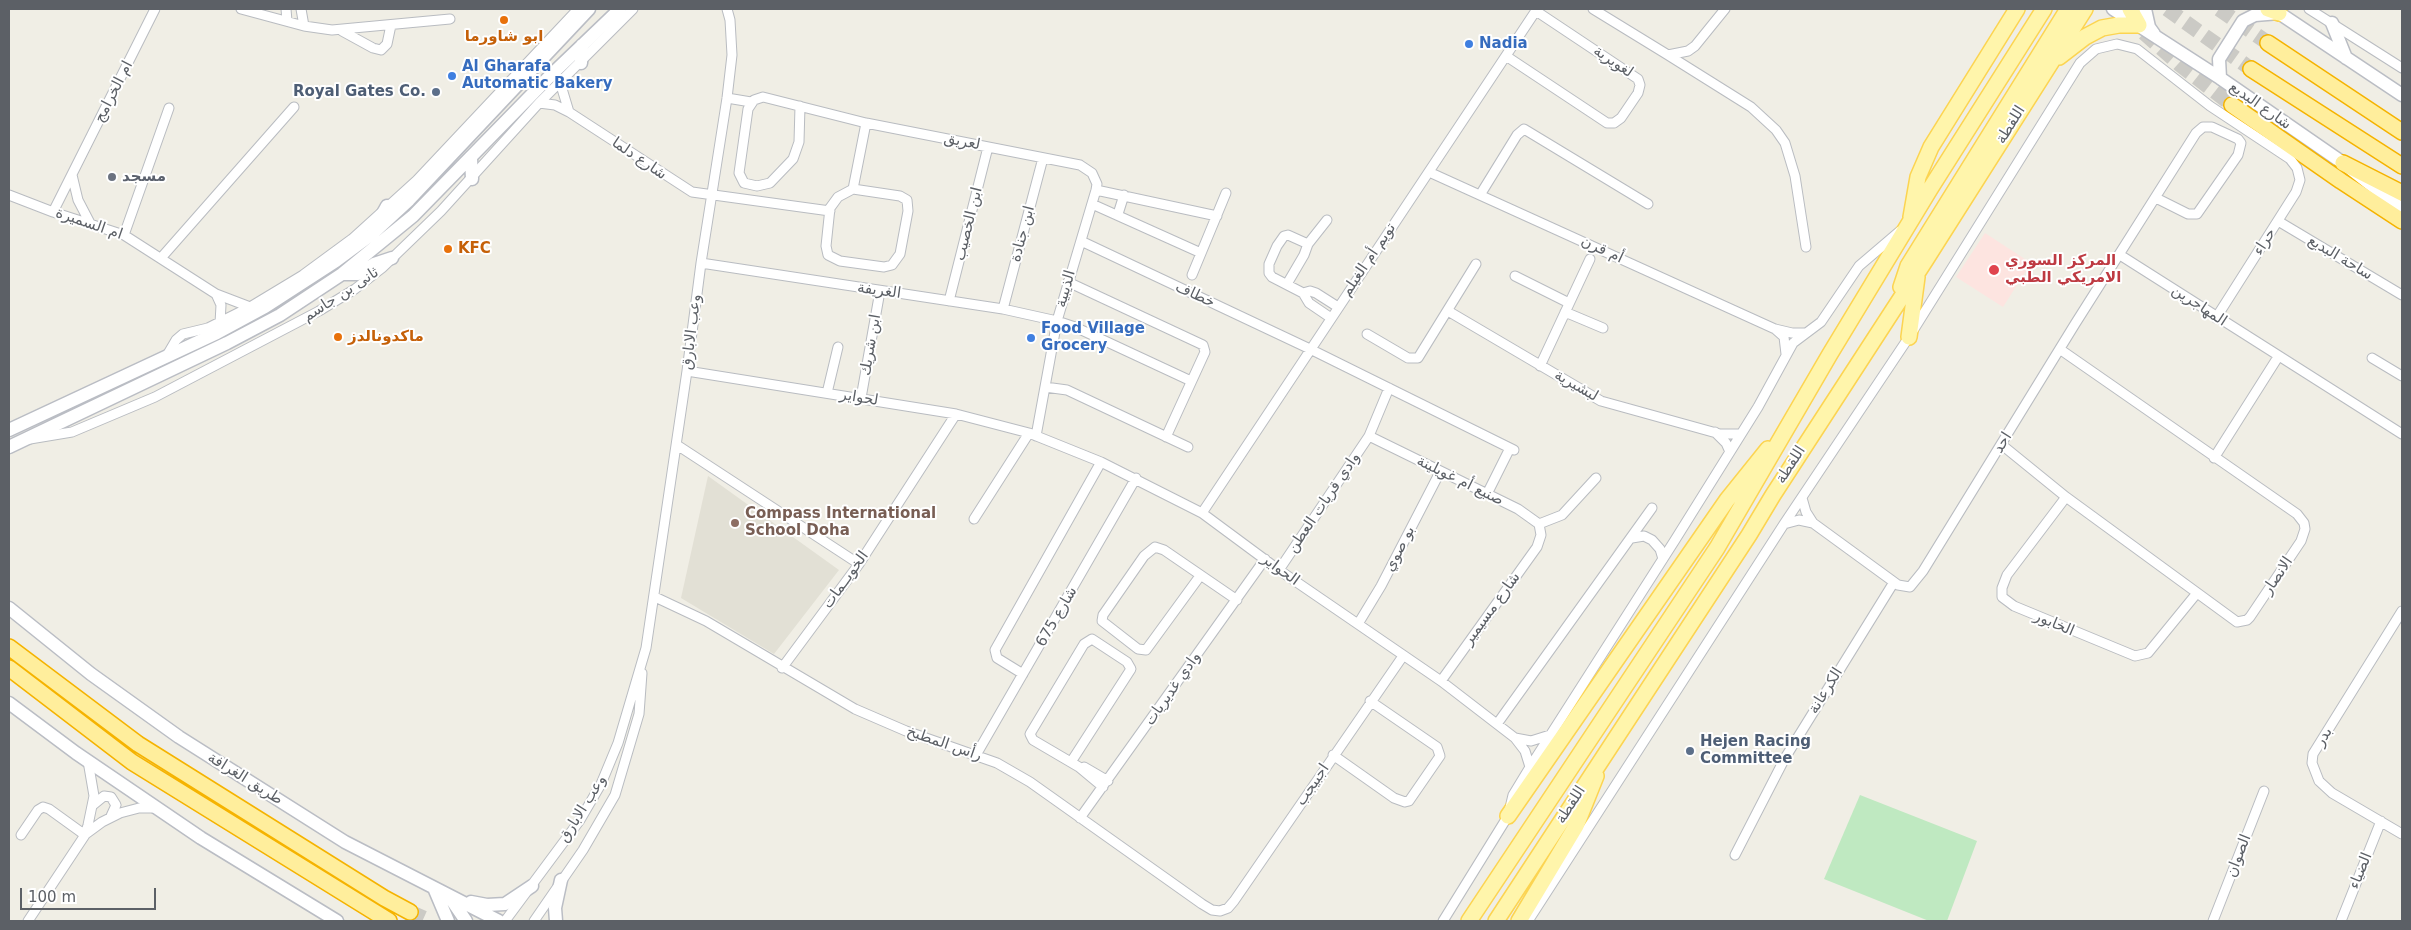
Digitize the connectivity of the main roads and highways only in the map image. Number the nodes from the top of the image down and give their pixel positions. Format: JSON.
{"nodes":[{"id":1,"x":589,"y":9,"type":"edge"},
{"id":2,"x":620,"y":9,"type":"edge"},
{"id":3,"x":2017,"y":9,"type":"edge"},
{"id":4,"x":2044,"y":9,"type":"edge"},
{"id":5,"x":2068,"y":9,"type":"edge"},
{"id":6,"x":2085,"y":9,"type":"edge"},
{"id":7,"x":2113,"y":9,"type":"edge"},
{"id":8,"x":2130,"y":9,"type":"edge"},
{"id":9,"x":2146,"y":9,"type":"edge"},
{"id":10,"x":2273,"y":10,"type":"edge"},
{"id":11,"x":2332,"y":23,"type":"road end"},
{"id":12,"x":2139,"y":25,"type":"junction"},
{"id":13,"x":2157,"y":38,"type":"junction"},
{"id":14,"x":2268,"y":43,"type":"tunnel mouth"},
{"id":15,"x":582,"y":45,"type":"junction"},
{"id":16,"x":2346,"y":58,"type":"junction"},
{"id":17,"x":581,"y":63,"type":"road end"},
{"id":18,"x":2048,"y":66,"type":"junction"},
{"id":19,"x":2250,"y":69,"type":"tunnel mouth"},
{"id":20,"x":2220,"y":78,"type":"junction"},
{"id":21,"x":2402,"y":95,"type":"edge"},
{"id":22,"x":2232,"y":105,"type":"tunnel mouth"},
{"id":23,"x":2402,"y":132,"type":"edge"},
{"id":24,"x":471,"y":158,"type":"junction"},
{"id":25,"x":2343,"y":163,"type":"junction"},
{"id":26,"x":2402,"y":166,"type":"edge"},
{"id":27,"x":472,"y":179,"type":"road end"},
{"id":28,"x":2402,"y":193,"type":"edge"},
{"id":29,"x":386,"y":206,"type":"road end"},
{"id":30,"x":2402,"y":209,"type":"edge"},
{"id":31,"x":2402,"y":221,"type":"edge"},
{"id":32,"x":1910,"y":223,"type":"junction"},
{"id":33,"x":371,"y":235,"type":"junction"},
{"id":34,"x":392,"y":258,"type":"road end"},
{"id":35,"x":1917,"y":273,"type":"junction"},
{"id":36,"x":342,"y":274,"type":"junction"},
{"id":37,"x":1896,"y":305,"type":"junction"},
{"id":38,"x":1909,"y":337,"type":"road end"},
{"id":39,"x":1789,"y":425,"type":"junction"},
{"id":40,"x":9,"y":430,"type":"edge"},
{"id":41,"x":9,"y":447,"type":"edge"},
{"id":42,"x":9,"y":608,"type":"edge"},
{"id":43,"x":9,"y":647,"type":"edge"},
{"id":44,"x":9,"y":668,"type":"edge"},
{"id":45,"x":9,"y":702,"type":"edge"},
{"id":46,"x":1584,"y":707,"type":"junction"},
{"id":47,"x":1553,"y":731,"type":"road end"},
{"id":48,"x":1600,"y":760,"type":"junction"},
{"id":49,"x":1508,"y":816,"type":"road end"},
{"id":50,"x":561,"y":880,"type":"road end"},
{"id":51,"x":532,"y":886,"type":"road end"},
{"id":52,"x":434,"y":888,"type":"junction"},
{"id":53,"x":450,"y":897,"type":"junction"},
{"id":54,"x":410,"y":912,"type":"tunnel mouth"},
{"id":55,"x":337,"y":921,"type":"edge"},
{"id":56,"x":389,"y":921,"type":"edge"},
{"id":57,"x":448,"y":921,"type":"edge"},
{"id":58,"x":466,"y":921,"type":"edge"},
{"id":59,"x":499,"y":921,"type":"edge"},
{"id":60,"x":556,"y":921,"type":"edge"},
{"id":61,"x":1469,"y":921,"type":"edge"},
{"id":62,"x":1496,"y":921,"type":"edge"},
{"id":63,"x":1519,"y":921,"type":"edge"}],
"edges":[{"from":1,"to":33,"type":"main road","name":"ثانى بن جاسم"},
{"from":2,"to":15,"type":"main road","name":"ثانى بن جاسم"},
{"from":3,"to":32,"type":"main road"},
{"from":4,"to":32,"type":"main road","name":"اللقطة"},
{"from":5,"to":37,"type":"main road"},
{"from":6,"to":18,"type":"main road","name":"اللقطة"},
{"from":7,"to":12,"type":"main road","name":"شارع البديع"},
{"from":8,"to":12,"type":"main road"},
{"from":9,"to":13,"type":"main road"},
{"from":10,"to":16,"type":"main road"},
{"from":10,"to":20,"type":"main road"},
{"from":11,"to":16,"type":"main road"},
{"from":12,"to":13,"type":"main road","name":"شارع البديع"},
{"from":12,"to":18,"type":"main road"},
{"from":13,"to":20,"type":"main road","name":"شارع البديع"},
{"from":14,"to":23,"type":"highway"},
{"from":15,"to":17,"type":"main road"},
{"from":15,"to":24,"type":"main road","name":"ثانى بن جاسم"},
{"from":16,"to":21,"type":"main road"},
{"from":18,"to":35,"type":"main road","name":"اللقطة"},
{"from":19,"to":26,"type":"highway","name":"شارع البديع"},
{"from":20,"to":25,"type":"main road","name":"شارع البديع"},
{"from":22,"to":31,"type":"highway"},
{"from":24,"to":27,"type":"main road"},
{"from":24,"to":36,"type":"main road","name":"ثانى بن جاسم"},
{"from":25,"to":28,"type":"highway"},
{"from":25,"to":30,"type":"main road","name":"شارع البديع"},
{"from":29,"to":33,"type":"main road"},
{"from":32,"to":39,"type":"main road","name":"اللقطة"},
{"from":33,"to":40,"type":"main road","name":"ثانى بن جاسم"},
{"from":34,"to":36,"type":"main road"},
{"from":35,"to":37,"type":"main road","name":"اللقطة"},
{"from":35,"to":38,"type":"main road"},
{"from":36,"to":41,"type":"main road","name":"ثانى بن جاسم"},
{"from":37,"to":48,"type":"main road","name":"اللقطة"},
{"from":39,"to":46,"type":"main road"},
{"from":39,"to":61,"type":"main road","name":"اللقطة"},
{"from":42,"to":52,"type":"main road","name":"طريق الغرافة"},
{"from":43,"to":54,"type":"highway","name":"طريق الغرافة"},
{"from":44,"to":56,"type":"highway"},
{"from":45,"to":55,"type":"main road"},
{"from":46,"to":47,"type":"main road"},
{"from":46,"to":49,"type":"main road"},
{"from":48,"to":62,"type":"main road","name":"اللقطة"},
{"from":48,"to":63,"type":"main road"},
{"from":50,"to":60,"type":"main road"},
{"from":51,"to":53,"type":"main road"},
{"from":52,"to":53,"type":"main road","name":"طريق الغرافة"},
{"from":52,"to":57,"type":"main road"},
{"from":53,"to":58,"type":"main road"},
{"from":53,"to":59,"type":"main road","name":"طريق الغرافة"}]}
